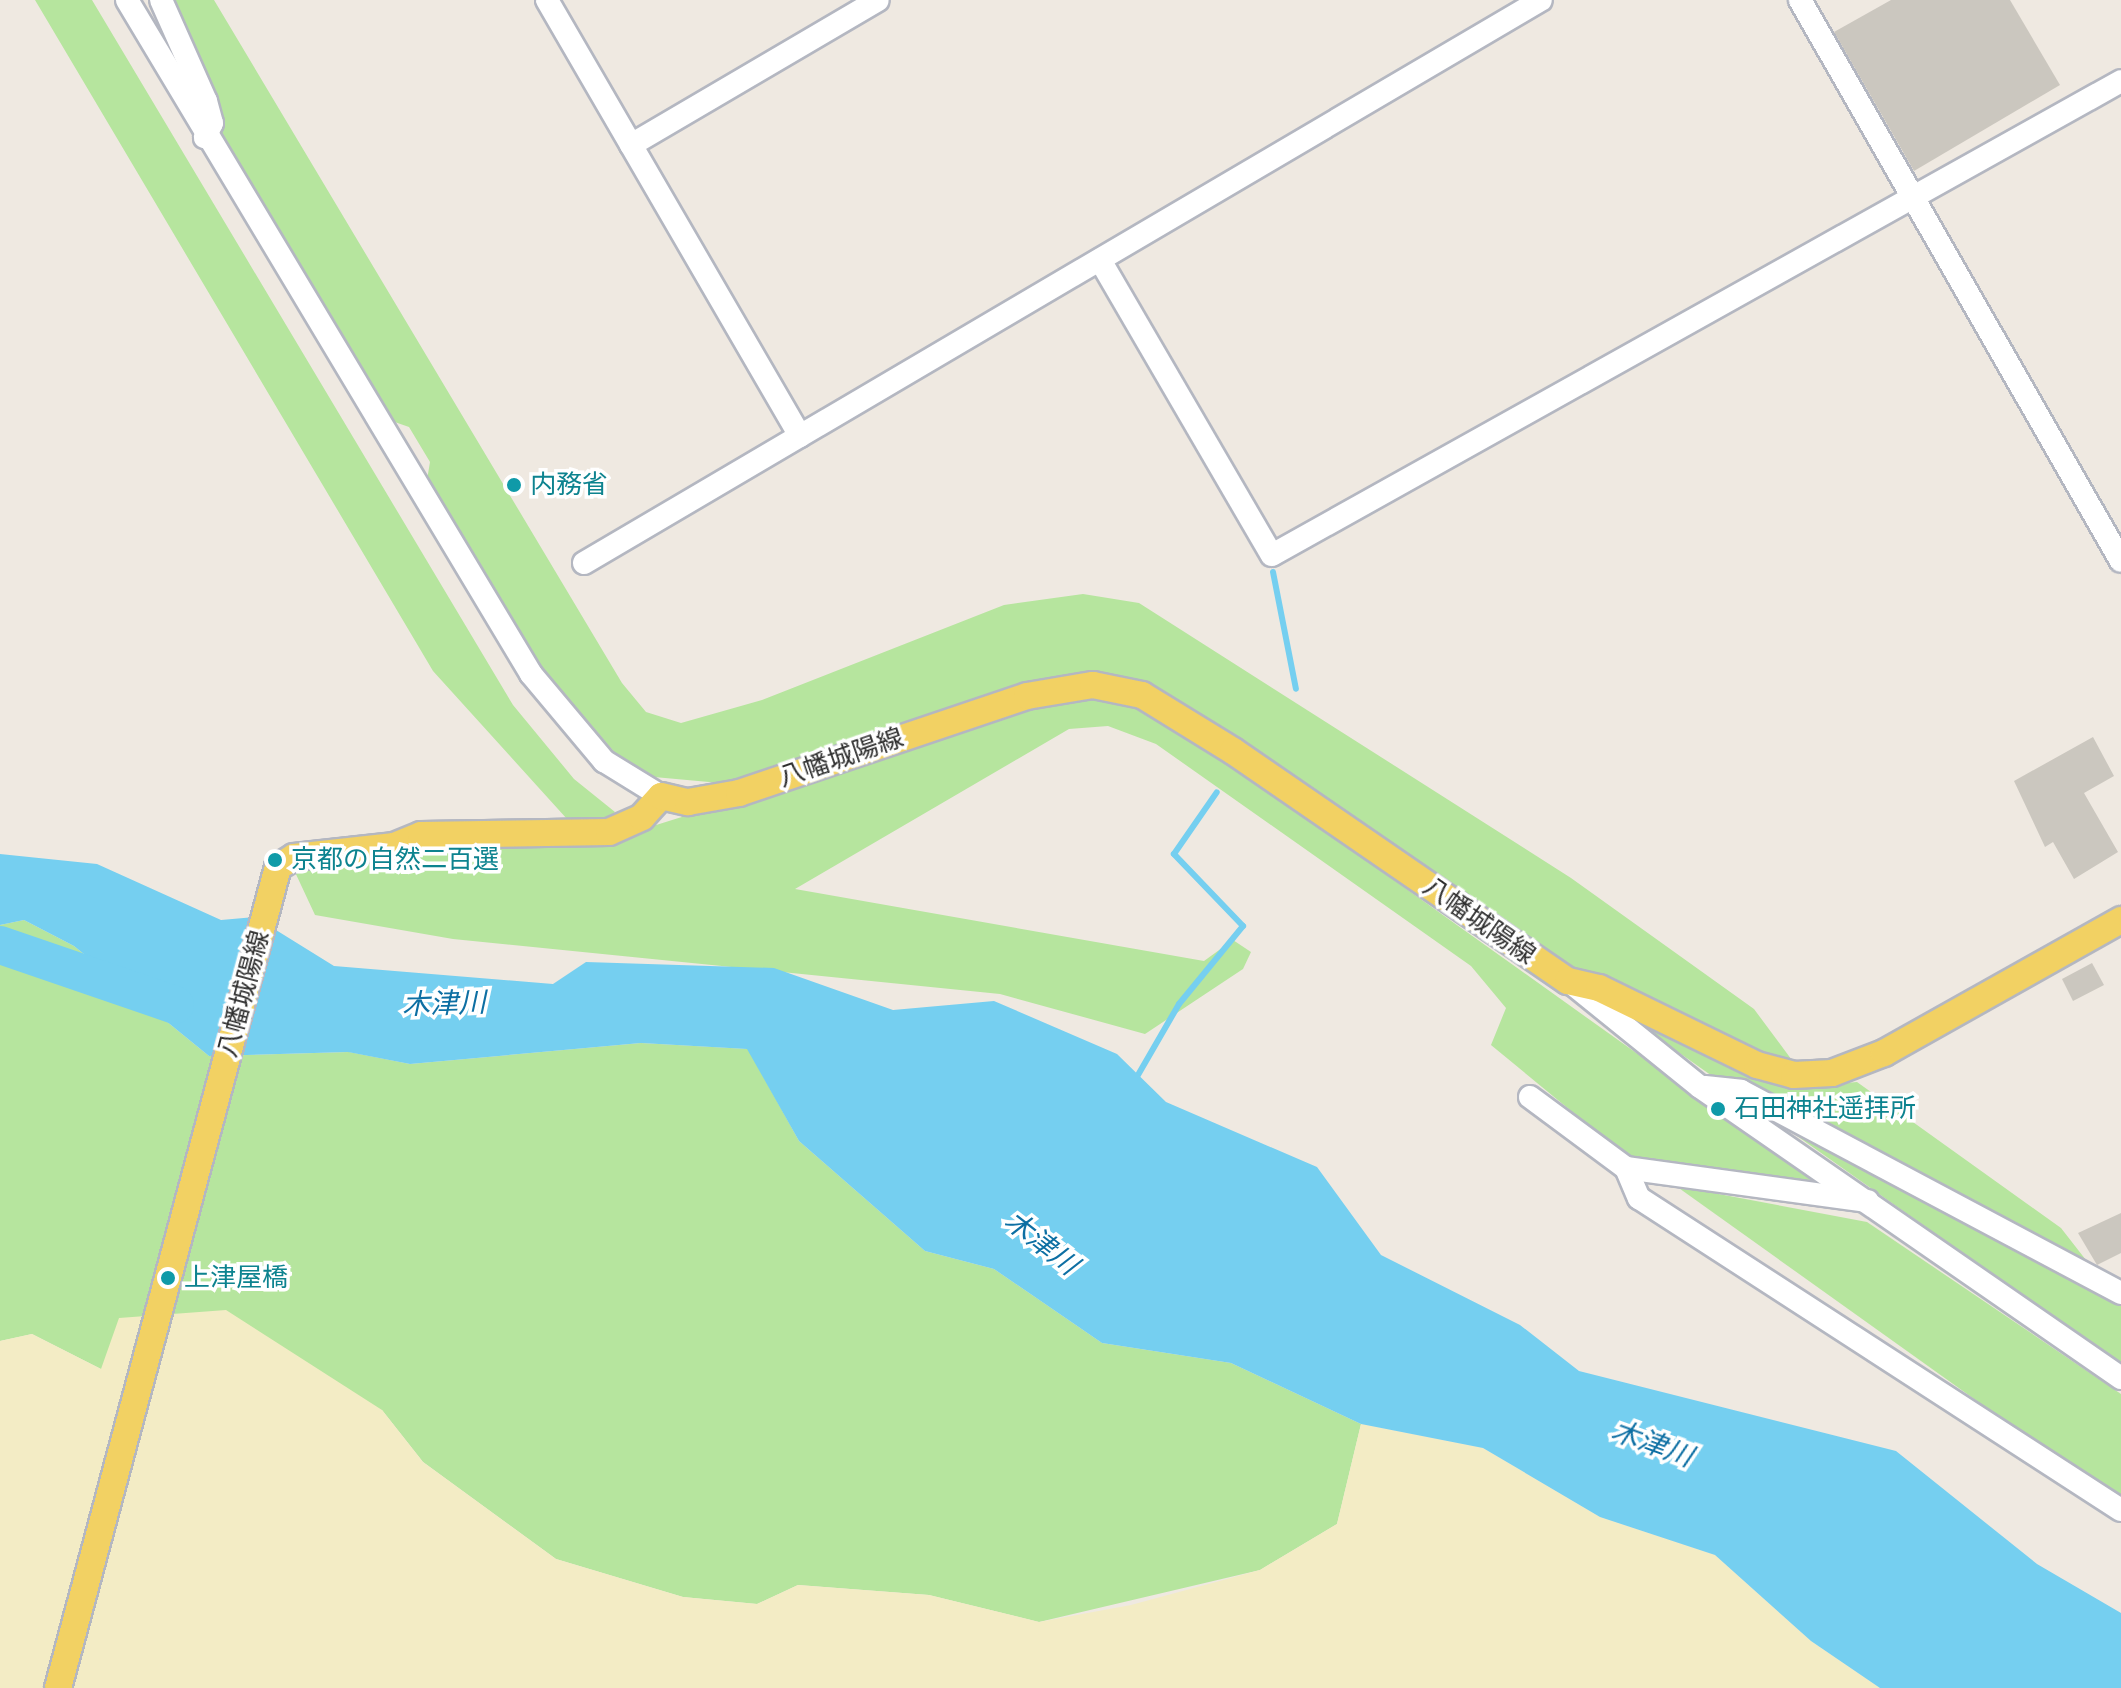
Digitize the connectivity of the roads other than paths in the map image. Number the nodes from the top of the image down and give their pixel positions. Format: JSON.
{"nodes":[{"id":1,"x":127,"y":0,"type":"edge"},
{"id":2,"x":161,"y":0,"type":"edge"},
{"id":3,"x":547,"y":0,"type":"edge"},
{"id":4,"x":878,"y":0,"type":"edge"},
{"id":5,"x":1541,"y":0,"type":"edge"},
{"id":6,"x":1800,"y":0,"type":"edge"},
{"id":7,"x":2121,"y":81,"type":"edge"},
{"id":8,"x":205,"y":137,"type":"junction"},
{"id":9,"x":631,"y":145,"type":"junction"},
{"id":10,"x":1914,"y":194,"type":"junction"},
{"id":11,"x":1100,"y":260,"type":"junction"},
{"id":12,"x":800,"y":436,"type":"junction"},
{"id":13,"x":2121,"y":561,"type":"edge"},
{"id":14,"x":584,"y":563,"type":"dead end"},
{"id":15,"x":661,"y":796,"type":"junction"},
{"id":16,"x":2121,"y":920,"type":"edge"},
{"id":17,"x":1568,"y":981,"type":"junction"},
{"id":18,"x":1700,"y":1087,"type":"junction"},
{"id":19,"x":1530,"y":1097,"type":"dead end"},
{"id":20,"x":1626,"y":1168,"type":"junction"},
{"id":21,"x":1869,"y":1201,"type":"junction"},
{"id":22,"x":2121,"y":1293,"type":"edge"},
{"id":23,"x":2121,"y":1378,"type":"edge"},
{"id":24,"x":2121,"y":1510,"type":"edge"},
{"id":25,"x":58,"y":1688,"type":"edge"}],
"edges":[{"from":1,"to":8,"type":"street"},
{"from":2,"to":8,"type":"street"},
{"from":3,"to":9,"type":"street"},
{"from":4,"to":9,"type":"street"},
{"from":5,"to":11,"type":"street"},
{"from":6,"to":10,"type":"street"},
{"from":7,"to":10,"type":"street"},
{"from":8,"to":15,"type":"street"},
{"from":9,"to":12,"type":"street"},
{"from":10,"to":11,"type":"street"},
{"from":10,"to":13,"type":"street"},
{"from":11,"to":12,"type":"street"},
{"from":12,"to":14,"type":"street"},
{"from":15,"to":17,"type":"main road","name":"八幡城陽線"},
{"from":15,"to":25,"type":"main road","name":"八幡城陽線"},
{"from":16,"to":17,"type":"main road","name":"八幡城陽線"},
{"from":17,"to":18,"type":"street"},
{"from":18,"to":21,"type":"street"},
{"from":18,"to":22,"type":"street"},
{"from":19,"to":20,"type":"street"},
{"from":20,"to":21,"type":"street"},
{"from":20,"to":24,"type":"street"},
{"from":21,"to":23,"type":"street"}]}
